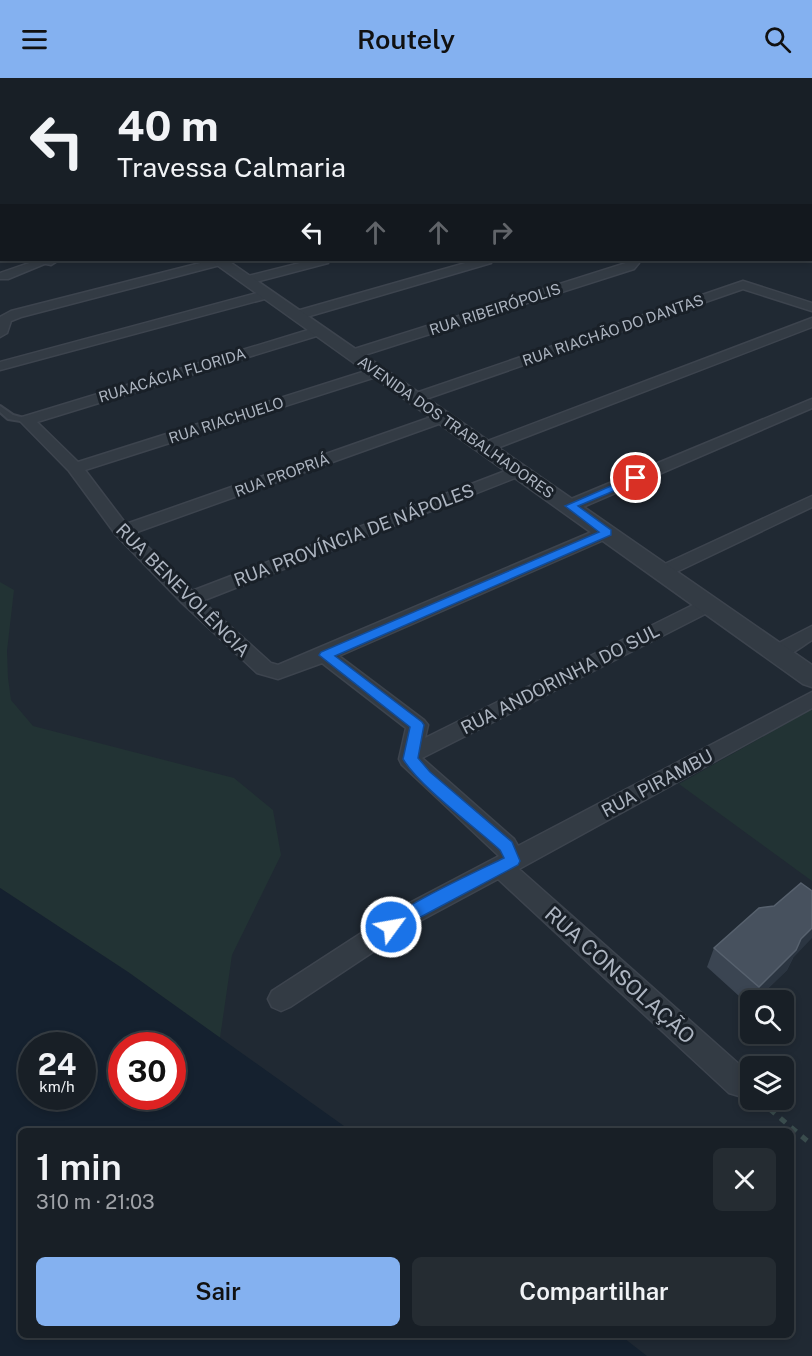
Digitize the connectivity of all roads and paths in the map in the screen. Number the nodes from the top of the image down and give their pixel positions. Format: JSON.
{"nodes":[{"id":1,"x":46,"y":261,"type":"edge"},
{"id":2,"x":215,"y":261,"type":"edge"},
{"id":3,"x":220,"y":261,"type":"edge"},
{"id":4,"x":320,"y":261,"type":"edge"},
{"id":5,"x":484,"y":261,"type":"edge"},
{"id":6,"x":632,"y":261,"type":"edge"},
{"id":7,"x":3,"y":276,"type":"dead end"},
{"id":8,"x":248,"y":280,"type":"junction"},
{"id":9,"x":268,"y":294,"type":"junction"},
{"id":10,"x":812,"y":307,"type":"edge"},
{"id":11,"x":298,"y":315,"type":"junction"},
{"id":12,"x":812,"y":322,"type":"edge"},
{"id":13,"x":318,"y":331,"type":"junction"},
{"id":14,"x":0,"y":333,"type":"edge"},
{"id":15,"x":353,"y":354,"type":"junction"},
{"id":16,"x":0,"y":366,"type":"edge"},
{"id":17,"x":378,"y":372,"type":"junction"},
{"id":18,"x":415,"y":398,"type":"junction"},
{"id":19,"x":812,"y":403,"type":"edge"},
{"id":20,"x":0,"y":408,"type":"edge"},
{"id":21,"x":442,"y":418,"type":"junction"},
{"id":22,"x":27,"y":420,"type":"junction"},
{"id":23,"x":486,"y":447,"type":"junction"},
{"id":24,"x":75,"y":468,"type":"junction"},
{"id":25,"x":519,"y":471,"type":"junction"},
{"id":26,"x":812,"y":501,"type":"edge"},
{"id":27,"x":570,"y":506,"type":"junction"},
{"id":28,"x":122,"y":531,"type":"junction"},
{"id":29,"x":607,"y":532,"type":"junction"},
{"id":30,"x":662,"y":572,"type":"junction"},
{"id":31,"x":189,"y":599,"type":"junction"},
{"id":32,"x":708,"y":605,"type":"junction"},
{"id":33,"x":812,"y":632,"type":"edge"},
{"id":34,"x":776,"y":653,"type":"junction"},
{"id":35,"x":325,"y":655,"type":"junction"},
{"id":36,"x":812,"y":678,"type":"edge"},
{"id":37,"x":812,"y":699,"type":"edge"},
{"id":38,"x":413,"y":753,"type":"junction"},
{"id":39,"x":507,"y":864,"type":"junction"},
{"id":40,"x":281,"y":999,"type":"dead end"},
{"id":41,"x":739,"y":1083,"type":"dead end"},
{"id":42,"x":771,"y":1110,"type":"edge"},
{"id":43,"x":792,"y":1128,"type":"edge"},
{"id":44,"x":794,"y":1130,"type":"edge"},
{"id":45,"x":812,"y":1145,"type":"edge"}],
"edges":[{"from":1,"to":7,"type":"street"},
{"from":2,"to":14,"type":"street"},
{"from":3,"to":8,"type":"street","name":"AVENIDA DOS TRABALHADORES"},
{"from":4,"to":8,"type":"street"},
{"from":5,"to":11,"type":"street"},
{"from":6,"to":15,"type":"street","name":"RUA RIBEIRÓPOLIS"},
{"from":8,"to":9,"type":"street","name":"AVENIDA DOS TRABALHADORES"},
{"from":9,"to":11,"type":"street","name":"AVENIDA DOS TRABALHADORES"},
{"from":9,"to":16,"type":"street"},
{"from":10,"to":18,"type":"street","name":"RUA RIACHÃO DO DANTAS"},
{"from":11,"to":13,"type":"street","name":"AVENIDA DOS TRABALHADORES"},
{"from":12,"to":23,"type":"street"},
{"from":13,"to":15,"type":"street","name":"AVENIDA DOS TRABALHADORES"},
{"from":13,"to":22,"type":"street","name":"RUAACÁCIA FLORIDA"},
{"from":15,"to":17,"type":"street","name":"AVENIDA DOS TRABALHADORES"},
{"from":17,"to":18,"type":"street","name":"AVENIDA DOS TRABALHADORES"},
{"from":17,"to":24,"type":"street","name":"RUA RIACHUELO"},
{"from":18,"to":21,"type":"street","name":"AVENIDA DOS TRABALHADORES"},
{"from":19,"to":27,"type":"street"},
{"from":20,"to":22,"type":"lane"},
{"from":21,"to":23,"type":"street","name":"AVENIDA DOS TRABALHADORES"},
{"from":21,"to":28,"type":"street","name":"RUA PROPRIÁ"},
{"from":22,"to":24,"type":"street","name":"RUA BENEVOLÊNCIA"},
{"from":23,"to":25,"type":"street","name":"AVENIDA DOS TRABALHADORES"},
{"from":24,"to":28,"type":"street","name":"RUA BENEVOLÊNCIA"},
{"from":25,"to":27,"type":"street","name":"AVENIDA DOS TRABALHADORES"},
{"from":25,"to":31,"type":"street","name":"RUA PROVÍNCIA DE NÁPOLES"},
{"from":26,"to":30,"type":"street"},
{"from":27,"to":29,"type":"street","name":"AVENIDA DOS TRABALHADORES"},
{"from":28,"to":31,"type":"street","name":"RUA BENEVOLÊNCIA"},
{"from":29,"to":30,"type":"street","name":"AVENIDA DOS TRABALHADORES"},
{"from":29,"to":35,"type":"street"},
{"from":30,"to":32,"type":"street","name":"AVENIDA DOS TRABALHADORES"},
{"from":31,"to":35,"type":"street","name":"RUA BENEVOLÊNCIA"},
{"from":32,"to":34,"type":"street","name":"AVENIDA DOS TRABALHADORES"},
{"from":32,"to":38,"type":"street","name":"RUA ANDORINHA DO SUL"},
{"from":33,"to":34,"type":"street"},
{"from":34,"to":36,"type":"street","name":"AVENIDA DOS TRABALHADORES"},
{"from":35,"to":38,"type":"street"},
{"from":37,"to":39,"type":"street","name":"RUA PIRAMBU"},
{"from":38,"to":39,"type":"street","name":"RUA CONSOLAÇÃO"},
{"from":39,"to":40,"type":"street","name":"RUA PIRAMBU"},
{"from":39,"to":41,"type":"street","name":"RUA CONSOLAÇÃO"},
{"from":42,"to":43,"type":"path"},
{"from":44,"to":45,"type":"path"}]}
